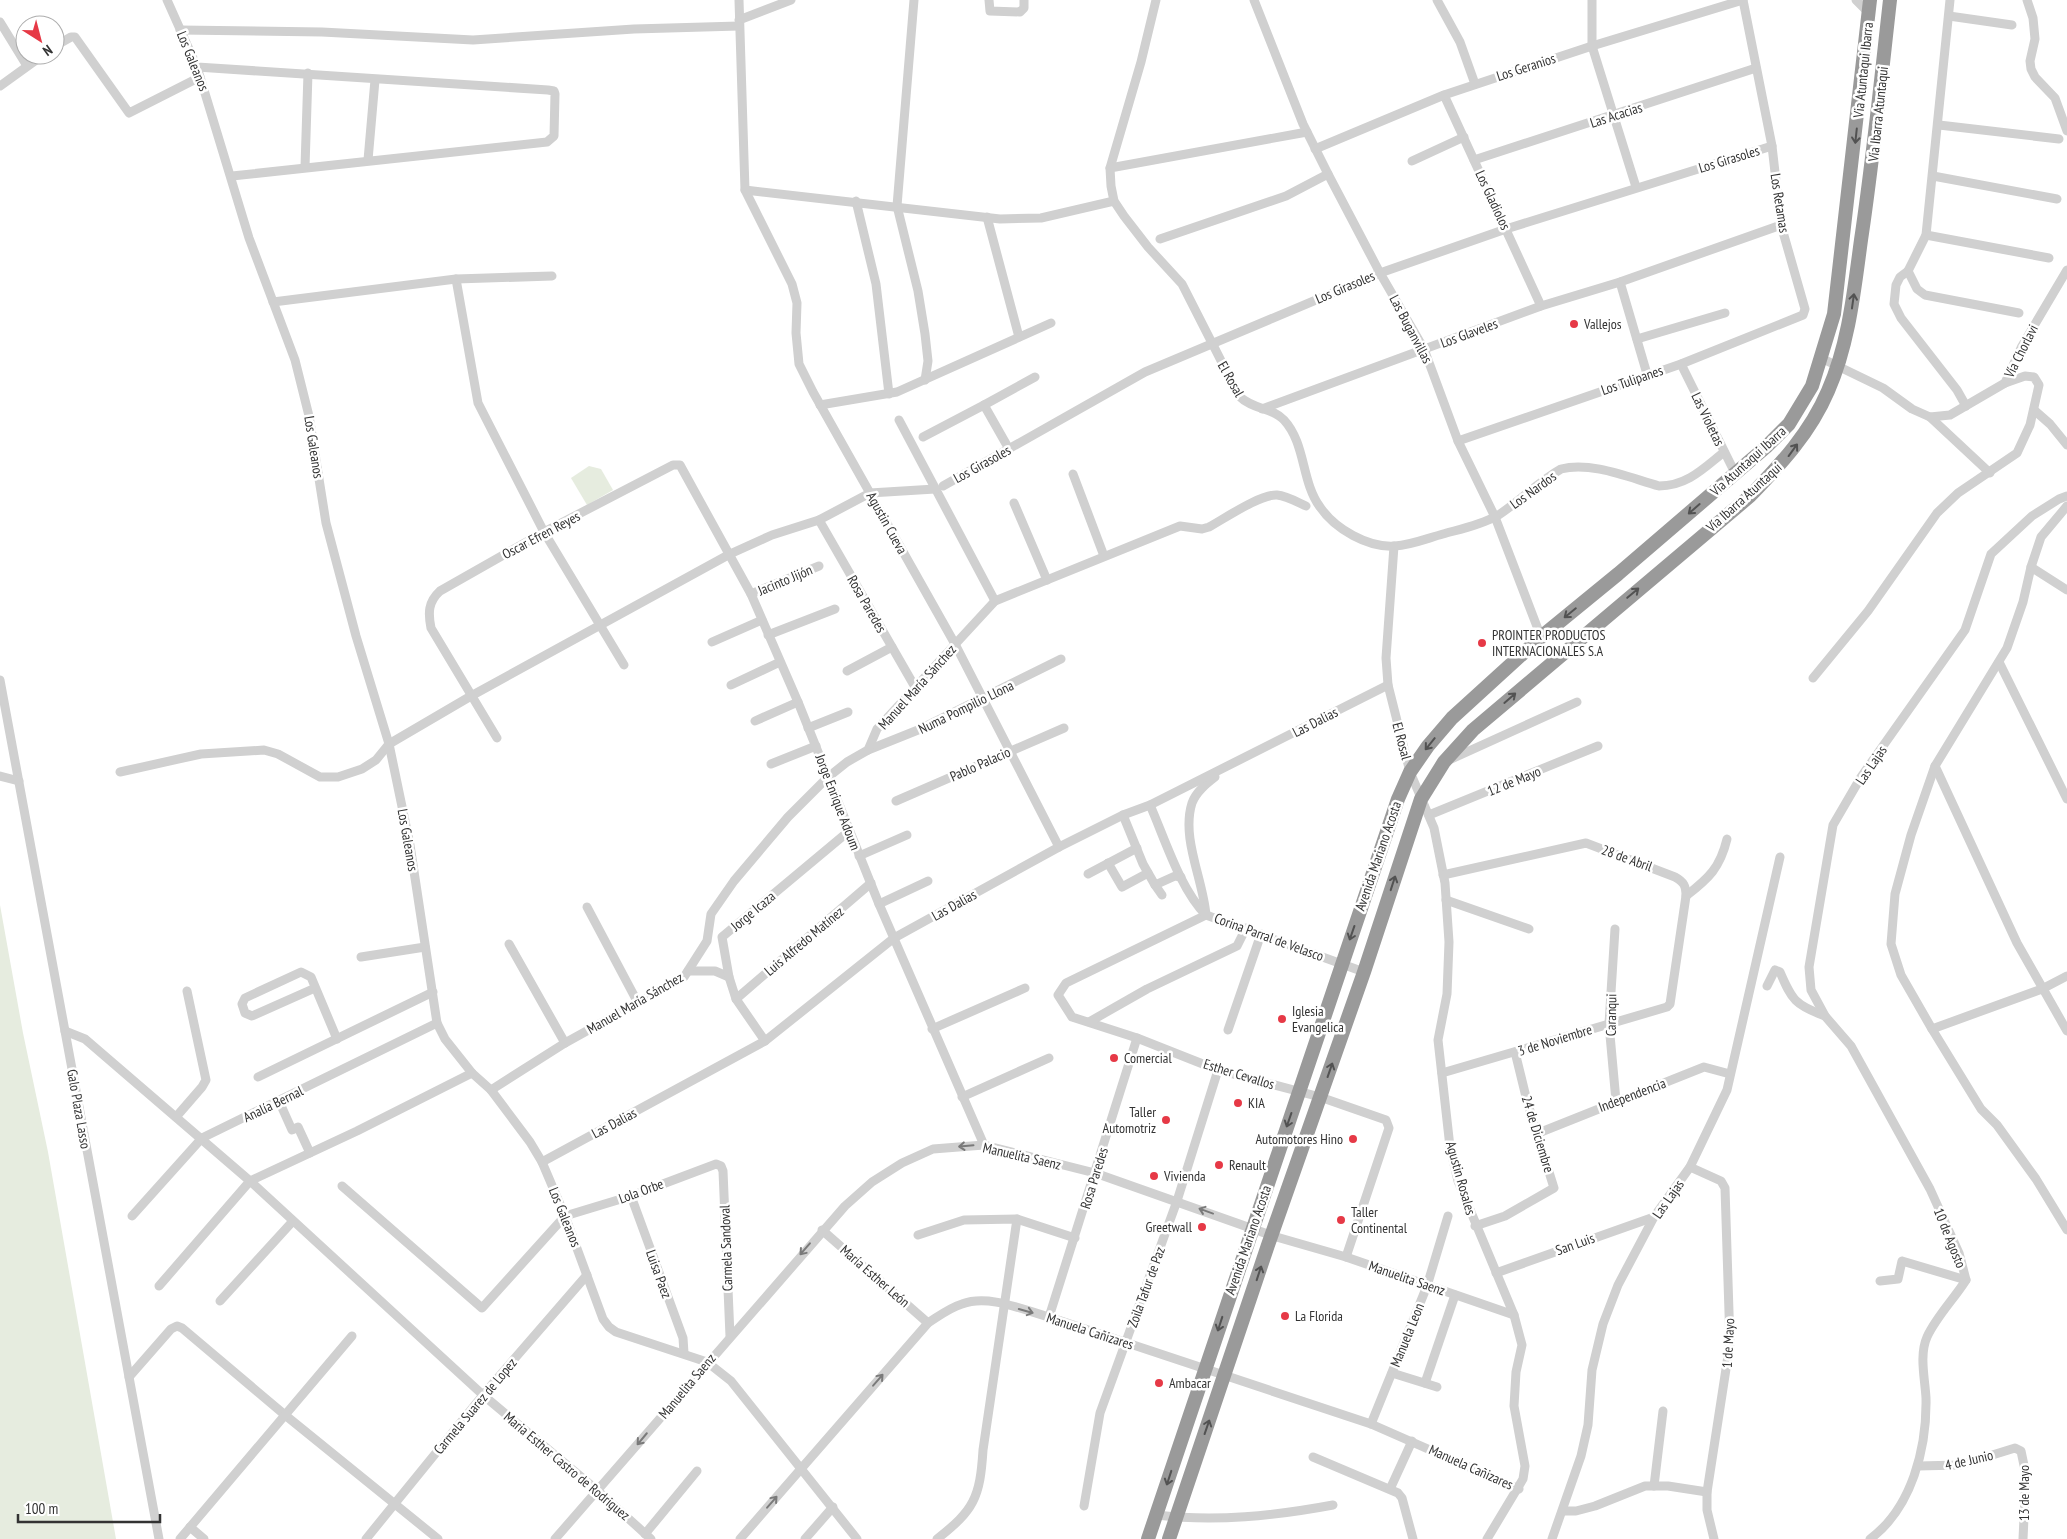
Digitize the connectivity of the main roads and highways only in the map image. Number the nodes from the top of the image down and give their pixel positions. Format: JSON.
{"nodes":[{"id":1,"x":1890,"y":0,"type":"edge"},
{"id":2,"x":1869,"y":6,"type":"edge"},
{"id":3,"x":1410,"y":772,"type":"joint"},
{"id":4,"x":1420,"y":800,"type":"joint"},
{"id":5,"x":1148,"y":1539,"type":"edge"},
{"id":6,"x":1169,"y":1539,"type":"edge"}],
"edges":[{"from":4,"to":1,"type":"highway","name":"Vía Ibarra Atuntaqui","one_way":true},
{"from":2,"to":3,"type":"highway","name":"Via Atuntaqui Ibarra","one_way":true},
{"from":3,"to":5,"type":"highway","name":"Avenida Mariano Acosta","one_way":true},
{"from":6,"to":4,"type":"highway","name":"Avenida Mariano Acosta","one_way":true}]}
